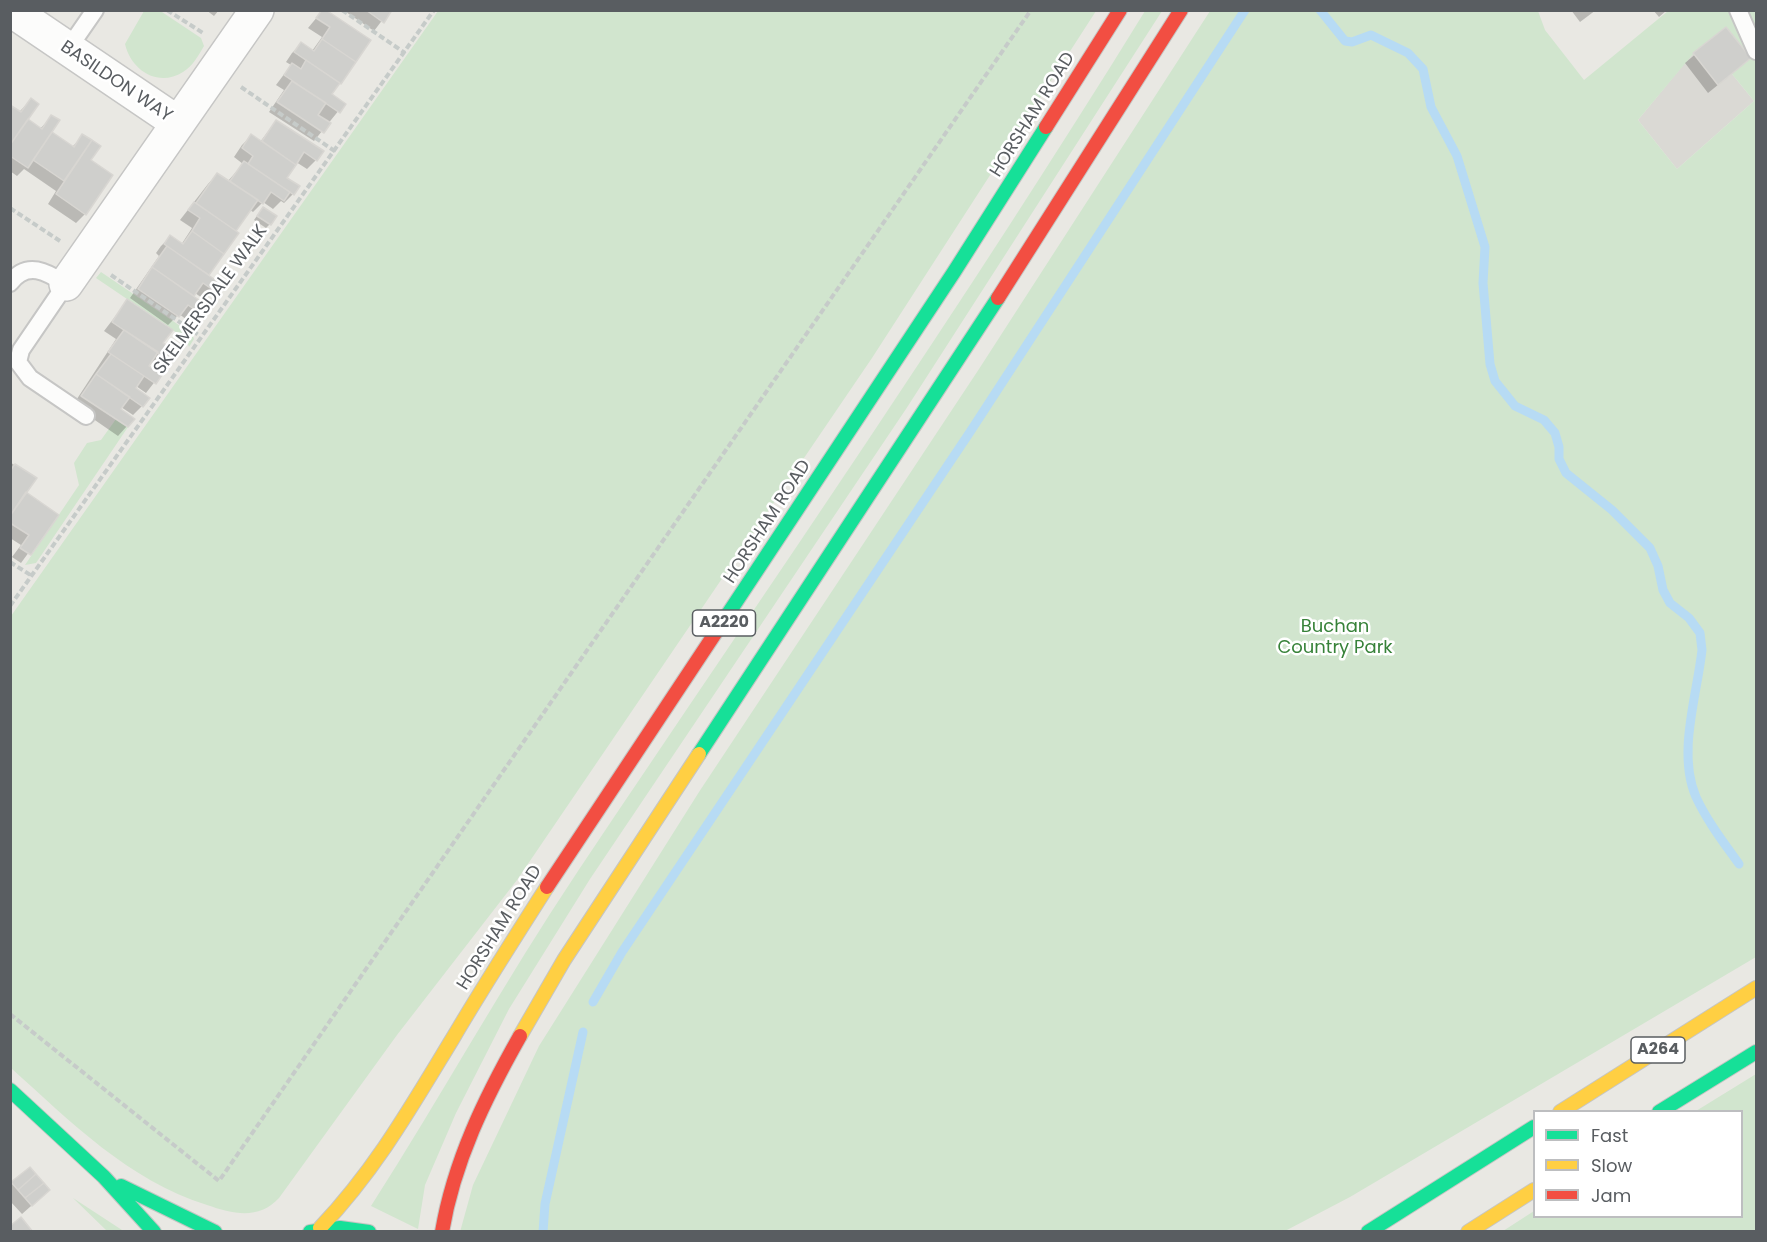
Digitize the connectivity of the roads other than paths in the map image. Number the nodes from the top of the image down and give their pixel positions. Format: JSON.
{"nodes":[{"id":1,"x":10,"y":10,"type":"edge"},
{"id":2,"x":94,"y":10,"type":"edge"},
{"id":3,"x":257,"y":10,"type":"edge"},
{"id":4,"x":1120,"y":10,"type":"edge"},
{"id":5,"x":1181,"y":10,"type":"edge"},
{"id":6,"x":1738,"y":10,"type":"edge"},
{"id":7,"x":68,"y":49,"type":"junction"},
{"id":8,"x":1756,"y":51,"type":"edge"},
{"id":9,"x":178,"y":123,"type":"junction"},
{"id":10,"x":10,"y":284,"type":"edge"},
{"id":11,"x":66,"y":284,"type":"junction"},
{"id":12,"x":86,"y":416,"type":"dead end"},
{"id":13,"x":1756,"y":988,"type":"edge"},
{"id":14,"x":1756,"y":1052,"type":"edge"},
{"id":15,"x":10,"y":1090,"type":"edge"},
{"id":16,"x":1563,"y":1110,"type":"edge"},
{"id":17,"x":1662,"y":1110,"type":"edge"},
{"id":18,"x":1533,"y":1128,"type":"edge"},
{"id":19,"x":104,"y":1177,"type":"junction"},
{"id":20,"x":1533,"y":1191,"type":"edge"},
{"id":21,"x":315,"y":1230,"type":"edge"},
{"id":22,"x":154,"y":1232,"type":"edge"},
{"id":23,"x":215,"y":1232,"type":"edge"},
{"id":24,"x":369,"y":1232,"type":"edge"},
{"id":25,"x":442,"y":1232,"type":"edge"},
{"id":26,"x":1368,"y":1232,"type":"edge"},
{"id":27,"x":1468,"y":1232,"type":"edge"}],
"edges":[{"from":1,"to":7,"type":"street","name":"BASILDON WAY"},
{"from":2,"to":7,"type":"lane"},
{"from":3,"to":9,"type":"street"},
{"from":4,"to":21,"type":"main road","name":"HORSHAM ROAD","number":"A2220"},
{"from":5,"to":25,"type":"main road","number":"A2220"},
{"from":6,"to":8,"type":"lane"},
{"from":7,"to":9,"type":"street","name":"BASILDON WAY"},
{"from":9,"to":11,"type":"street","name":"BASILDON WAY"},
{"from":10,"to":11,"type":"lane"},
{"from":11,"to":12,"type":"lane"},
{"from":13,"to":16,"type":"main road","number":"A264"},
{"from":14,"to":17,"type":"main road"},
{"from":15,"to":19,"type":"main road"},
{"from":18,"to":26,"type":"main road"},
{"from":19,"to":22,"type":"main road"},
{"from":19,"to":23,"type":"main road"},
{"from":20,"to":27,"type":"main road"},
{"from":21,"to":24,"type":"main road"}]}
